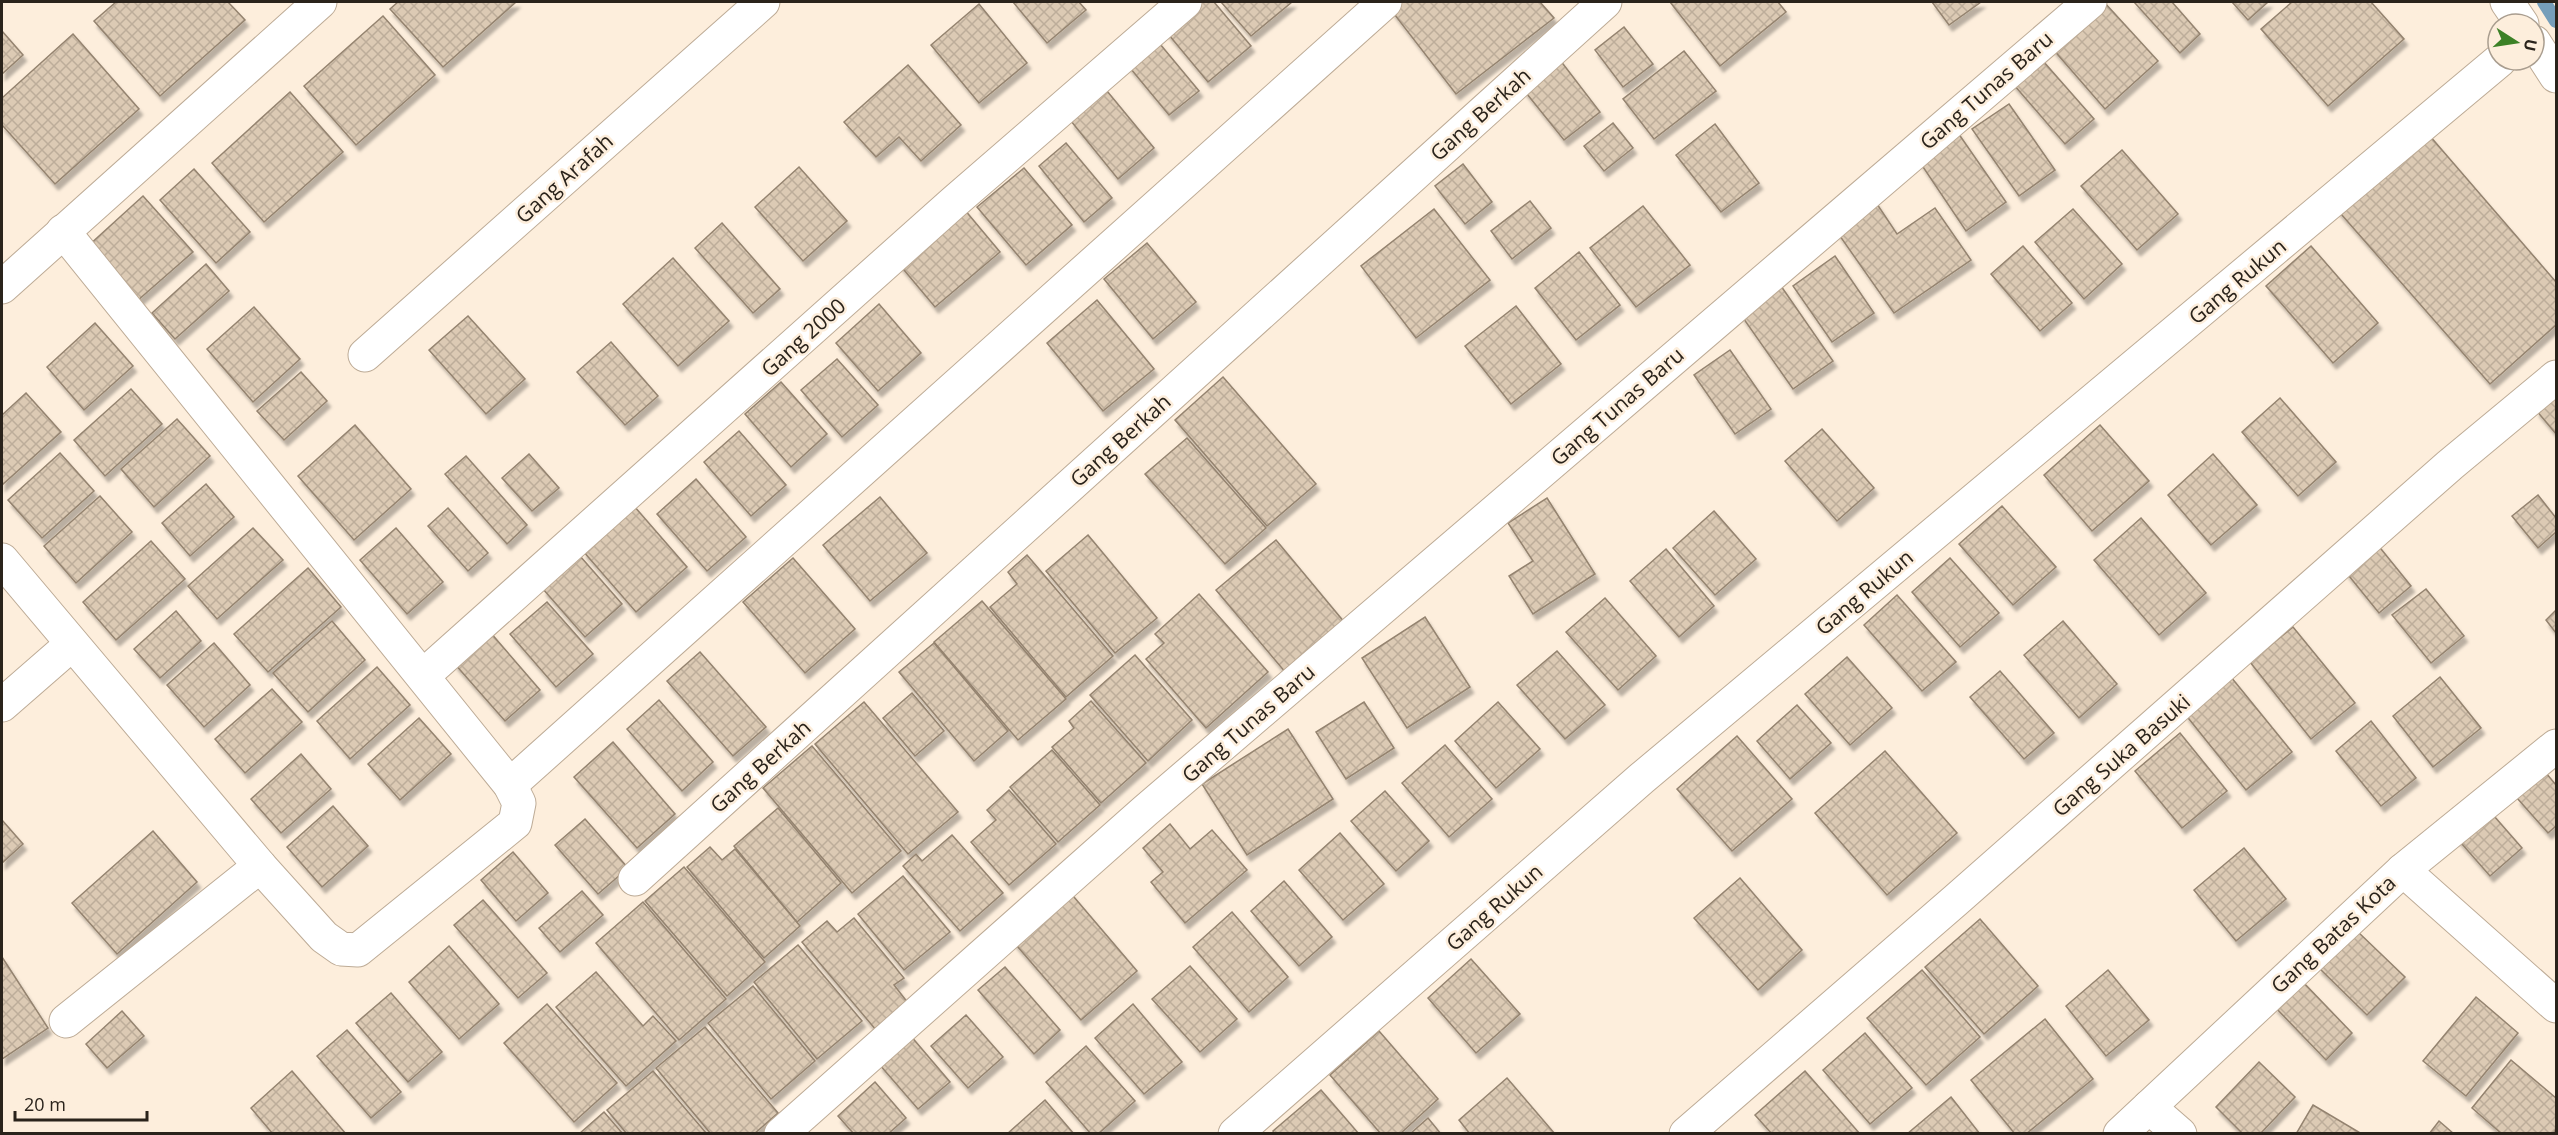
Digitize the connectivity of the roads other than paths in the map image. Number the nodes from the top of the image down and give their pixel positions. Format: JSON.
{"nodes":[{"id":1,"x":320,"y":2,"type":"edge"},
{"id":2,"x":763,"y":2,"type":"edge"},
{"id":3,"x":1185,"y":2,"type":"edge"},
{"id":4,"x":1385,"y":2,"type":"edge"},
{"id":5,"x":1605,"y":2,"type":"edge"},
{"id":6,"x":2090,"y":2,"type":"edge"},
{"id":7,"x":2546,"y":61,"type":"edge"},
{"id":8,"x":2486,"y":72,"type":"edge"},
{"id":9,"x":2556,"y":76,"type":"edge"},
{"id":10,"x":63,"y":231,"type":"junction"},
{"id":11,"x":2,"y":287,"type":"edge"},
{"id":12,"x":365,"y":355,"type":"dead end"},
{"id":13,"x":2556,"y":377,"type":"edge"},
{"id":14,"x":2,"y":560,"type":"edge"},
{"id":15,"x":72,"y":645,"type":"junction"},
{"id":16,"x":424,"y":675,"type":"junction"},
{"id":17,"x":2,"y":705,"type":"edge"},
{"id":18,"x":2556,"y":746,"type":"edge"},
{"id":19,"x":510,"y":785,"type":"junction"},
{"id":20,"x":260,"y":866,"type":"junction"},
{"id":21,"x":2403,"y":870,"type":"junction"},
{"id":22,"x":635,"y":879,"type":"dead end"},
{"id":23,"x":2556,"y":1006,"type":"edge"},
{"id":24,"x":66,"y":1021,"type":"dead end"},
{"id":25,"x":2149,"y":1107,"type":"junction"},
{"id":26,"x":781,"y":1134,"type":"edge"},
{"id":27,"x":1235,"y":1134,"type":"edge"},
{"id":28,"x":1686,"y":1134,"type":"edge"},
{"id":29,"x":2120,"y":1134,"type":"edge"},
{"id":30,"x":2180,"y":1134,"type":"edge"}],
"edges":[{"from":1,"to":10,"type":"street"},
{"from":2,"to":12,"type":"street","name":"Gang Arafah"},
{"from":3,"to":16,"type":"street","name":"Gang 2000"},
{"from":4,"to":19,"type":"street"},
{"from":5,"to":22,"type":"street","name":"Gang Berkah"},
{"from":6,"to":26,"type":"street","name":"Gang Tunas Baru"},
{"from":7,"to":9,"type":"street"},
{"from":8,"to":27,"type":"street","name":"Gang Rukun"},
{"from":10,"to":11,"type":"street"},
{"from":10,"to":16,"type":"street"},
{"from":13,"to":28,"type":"street","name":"Gang Suka Basuki"},
{"from":14,"to":15,"type":"street"},
{"from":15,"to":17,"type":"street"},
{"from":15,"to":20,"type":"street"},
{"from":16,"to":19,"type":"street"},
{"from":18,"to":21,"type":"street","name":"Gang Batas Kota"},
{"from":19,"to":20,"type":"street"},
{"from":20,"to":24,"type":"street"},
{"from":21,"to":23,"type":"street"},
{"from":21,"to":25,"type":"street","name":"Gang Batas Kota"},
{"from":25,"to":29,"type":"street","name":"Gang Batas Kota"},
{"from":25,"to":30,"type":"street"}]}
